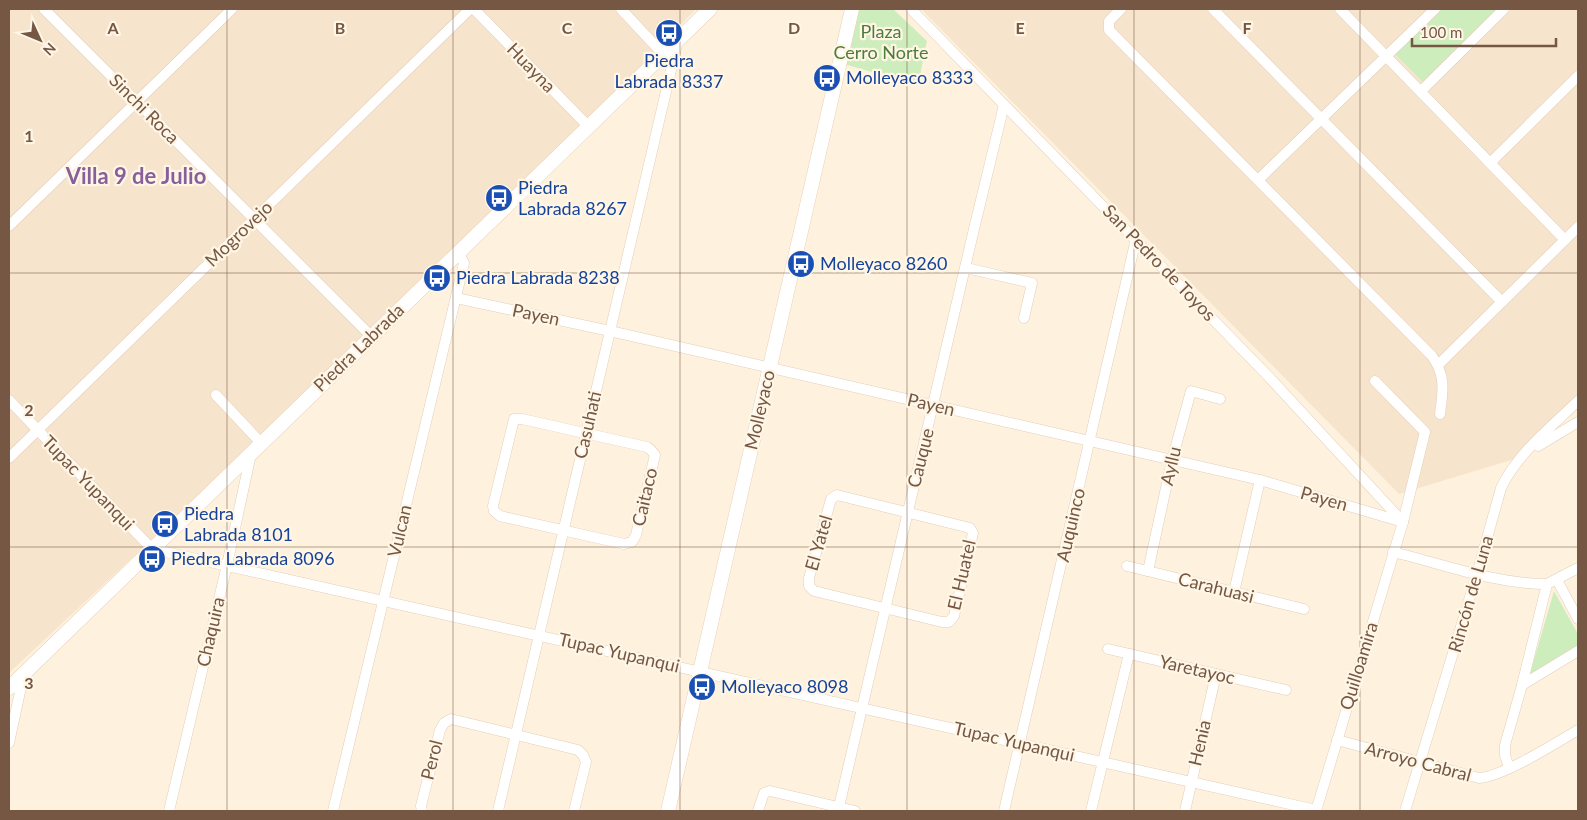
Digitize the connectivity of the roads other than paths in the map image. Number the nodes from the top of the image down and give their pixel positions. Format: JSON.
{"nodes":[{"id":1,"x":44,"y":9,"type":"edge"},
{"id":2,"x":232,"y":9,"type":"edge"},
{"id":3,"x":470,"y":9,"type":"edge"},
{"id":4,"x":474,"y":9,"type":"edge"},
{"id":5,"x":621,"y":9,"type":"edge"},
{"id":6,"x":710,"y":9,"type":"edge"},
{"id":7,"x":852,"y":9,"type":"edge"},
{"id":8,"x":1121,"y":9,"type":"edge"},
{"id":9,"x":1213,"y":9,"type":"edge"},
{"id":10,"x":1340,"y":9,"type":"edge"},
{"id":11,"x":1435,"y":9,"type":"edge"},
{"id":12,"x":1504,"y":9,"type":"edge"},
{"id":13,"x":915,"y":10,"type":"edge"},
{"id":14,"x":678,"y":39,"type":"junction"},
{"id":15,"x":663,"y":54,"type":"junction"},
{"id":16,"x":1386,"y":56,"type":"junction"},
{"id":17,"x":1578,"y":76,"type":"edge"},
{"id":18,"x":1421,"y":91,"type":"junction"},
{"id":19,"x":137,"y":102,"type":"junction"},
{"id":20,"x":1004,"y":105,"type":"junction"},
{"id":21,"x":1322,"y":119,"type":"junction"},
{"id":22,"x":588,"y":126,"type":"junction"},
{"id":23,"x":1490,"y":162,"type":"junction"},
{"id":24,"x":1258,"y":180,"type":"junction"},
{"id":25,"x":254,"y":219,"type":"junction"},
{"id":26,"x":9,"y":226,"type":"edge"},
{"id":27,"x":1578,"y":227,"type":"edge"},
{"id":28,"x":1136,"y":240,"type":"junction"},
{"id":29,"x":1565,"y":240,"type":"junction"},
{"id":30,"x":458,"y":252,"type":"junction"},
{"id":31,"x":966,"y":268,"type":"junction"},
{"id":32,"x":456,"y":298,"type":"junction"},
{"id":33,"x":1502,"y":302,"type":"junction"},
{"id":34,"x":1024,"y":318,"type":"dead end"},
{"id":35,"x":610,"y":330,"type":"junction"},
{"id":36,"x":371,"y":336,"type":"junction"},
{"id":37,"x":1438,"y":365,"type":"junction"},
{"id":38,"x":770,"y":368,"type":"junction"},
{"id":39,"x":1374,"y":381,"type":"dead end"},
{"id":40,"x":216,"y":395,"type":"dead end"},
{"id":41,"x":9,"y":400,"type":"edge"},
{"id":42,"x":1220,"y":400,"type":"dead end"},
{"id":43,"x":1578,"y":401,"type":"edge"},
{"id":44,"x":934,"y":405,"type":"junction"},
{"id":45,"x":1440,"y":414,"type":"dead end"},
{"id":46,"x":1578,"y":422,"type":"edge"},
{"id":47,"x":38,"y":430,"type":"junction"},
{"id":48,"x":586,"y":433,"type":"junction"},
{"id":49,"x":1090,"y":442,"type":"junction"},
{"id":50,"x":256,"y":448,"type":"junction"},
{"id":51,"x":1523,"y":456,"type":"junction"},
{"id":52,"x":9,"y":458,"type":"edge"},
{"id":53,"x":1172,"y":460,"type":"junction"},
{"id":54,"x":1260,"y":480,"type":"junction"},
{"id":55,"x":907,"y":512,"type":"junction"},
{"id":56,"x":1403,"y":522,"type":"junction"},
{"id":57,"x":564,"y":530,"type":"junction"},
{"id":58,"x":152,"y":548,"type":"junction"},
{"id":59,"x":1393,"y":552,"type":"junction"},
{"id":60,"x":227,"y":565,"type":"junction"},
{"id":61,"x":1128,"y":566,"type":"dead end"},
{"id":62,"x":1578,"y":568,"type":"edge"},
{"id":63,"x":1148,"y":571,"type":"junction"},
{"id":64,"x":1477,"y":574,"type":"junction"},
{"id":65,"x":1552,"y":582,"type":"junction"},
{"id":66,"x":1234,"y":592,"type":"junction"},
{"id":67,"x":384,"y":600,"type":"junction"},
{"id":68,"x":886,"y":609,"type":"junction"},
{"id":69,"x":1304,"y":609,"type":"dead end"},
{"id":70,"x":1578,"y":619,"type":"edge"},
{"id":71,"x":539,"y":635,"type":"junction"},
{"id":72,"x":1108,"y":649,"type":"dead end"},
{"id":73,"x":1578,"y":651,"type":"edge"},
{"id":74,"x":1128,"y":654,"type":"junction"},
{"id":75,"x":700,"y":671,"type":"junction"},
{"id":76,"x":24,"y":673,"type":"junction"},
{"id":77,"x":1216,"y":674,"type":"junction"},
{"id":78,"x":1522,"y":685,"type":"junction"},
{"id":79,"x":9,"y":688,"type":"edge"},
{"id":80,"x":1286,"y":690,"type":"dead end"},
{"id":81,"x":863,"y":708,"type":"junction"},
{"id":82,"x":515,"y":734,"type":"junction"},
{"id":83,"x":1577,"y":734,"type":"edge"},
{"id":84,"x":1337,"y":740,"type":"junction"},
{"id":85,"x":9,"y":743,"type":"edge"},
{"id":86,"x":1020,"y":743,"type":"junction"},
{"id":87,"x":1102,"y":762,"type":"junction"},
{"id":88,"x":1420,"y":762,"type":"junction"},
{"id":89,"x":1509,"y":768,"type":"junction"},
{"id":90,"x":1192,"y":782,"type":"junction"},
{"id":91,"x":838,"y":809,"type":"edge"},
{"id":92,"x":1316,"y":810,"type":"edge"},
{"id":93,"x":169,"y":811,"type":"edge"},
{"id":94,"x":333,"y":811,"type":"edge"},
{"id":95,"x":422,"y":811,"type":"edge"},
{"id":96,"x":498,"y":811,"type":"edge"},
{"id":97,"x":574,"y":811,"type":"edge"},
{"id":98,"x":668,"y":811,"type":"edge"},
{"id":99,"x":758,"y":811,"type":"edge"},
{"id":100,"x":855,"y":811,"type":"edge"},
{"id":101,"x":1004,"y":811,"type":"edge"},
{"id":102,"x":1091,"y":811,"type":"edge"},
{"id":103,"x":1185,"y":811,"type":"edge"},
{"id":104,"x":1405,"y":811,"type":"edge"}],
"edges":[{"from":1,"to":19,"type":"street","name":"Sinchi Roca"},
{"from":2,"to":19,"type":"street"},
{"from":3,"to":25,"type":"street","name":"Mogrovejo"},
{"from":4,"to":22,"type":"street","name":"Huayna"},
{"from":5,"to":15,"type":"street"},
{"from":6,"to":14,"type":"main road","name":"Piedra Labrada"},
{"from":7,"to":38,"type":"main road","name":"Molleyaco"},
{"from":8,"to":24,"type":"street"},
{"from":9,"to":21,"type":"street"},
{"from":10,"to":16,"type":"street"},
{"from":11,"to":16,"type":"street"},
{"from":12,"to":18,"type":"street"},
{"from":13,"to":20,"type":"street","name":"San Pedro de Toyos"},
{"from":14,"to":15,"type":"main road","name":"Piedra Labrada"},
{"from":14,"to":35,"type":"street","name":"Casuhati"},
{"from":15,"to":22,"type":"main road","name":"Piedra Labrada"},
{"from":16,"to":18,"type":"street"},
{"from":16,"to":21,"type":"street"},
{"from":17,"to":23,"type":"street"},
{"from":18,"to":23,"type":"street"},
{"from":19,"to":25,"type":"street","name":"Sinchi Roca"},
{"from":19,"to":26,"type":"street"},
{"from":20,"to":28,"type":"street","name":"San Pedro de Toyos"},
{"from":20,"to":31,"type":"street","name":"Cauque"},
{"from":21,"to":24,"type":"street"},
{"from":21,"to":33,"type":"street"},
{"from":22,"to":30,"type":"main road","name":"Piedra Labrada"},
{"from":23,"to":29,"type":"street"},
{"from":24,"to":37,"type":"street"},
{"from":25,"to":36,"type":"street","name":"Sinchi Roca"},
{"from":25,"to":47,"type":"street","name":"Mogrovejo"},
{"from":27,"to":29,"type":"street"},
{"from":28,"to":49,"type":"street","name":"Auquinco"},
{"from":28,"to":56,"type":"street","name":"San Pedro de Toyos"},
{"from":29,"to":33,"type":"street"},
{"from":30,"to":32,"type":"street","name":"Vulcan"},
{"from":30,"to":36,"type":"main road","name":"Piedra Labrada"},
{"from":31,"to":34,"type":"street"},
{"from":31,"to":44,"type":"street","name":"Cauque"},
{"from":32,"to":35,"type":"street","name":"Payen"},
{"from":32,"to":67,"type":"street","name":"Vulcan"},
{"from":33,"to":37,"type":"street"},
{"from":35,"to":38,"type":"street","name":"Payen"},
{"from":35,"to":48,"type":"street","name":"Casuhati"},
{"from":36,"to":50,"type":"main road","name":"Piedra Labrada"},
{"from":37,"to":45,"type":"street"},
{"from":38,"to":44,"type":"street","name":"Payen"},
{"from":38,"to":75,"type":"main road","name":"Molleyaco"},
{"from":39,"to":56,"type":"street","name":"Quilloamira"},
{"from":40,"to":50,"type":"street"},
{"from":41,"to":47,"type":"street","name":"Tupac Yupanqui"},
{"from":42,"to":53,"type":"street","name":"Ayllu"},
{"from":43,"to":51,"type":"street","name":"Rincón de Luna"},
{"from":44,"to":49,"type":"street","name":"Payen"},
{"from":44,"to":55,"type":"street","name":"Cauque"},
{"from":46,"to":51,"type":"street"},
{"from":47,"to":52,"type":"street","name":"Mogrovejo"},
{"from":47,"to":58,"type":"street","name":"Tupac Yupanqui"},
{"from":48,"to":57,"type":"street","name":"Casuhati"},
{"from":48,"to":57,"type":"street","name":"Caitaco"},
{"from":48,"to":57,"type":"street"},
{"from":49,"to":53,"type":"street","name":"Payen"},
{"from":49,"to":86,"type":"street","name":"Auquinco"},
{"from":50,"to":58,"type":"main road","name":"Piedra Labrada"},
{"from":50,"to":60,"type":"street","name":"Chaquira"},
{"from":51,"to":64,"type":"street","name":"Rincón de Luna"},
{"from":53,"to":54,"type":"street","name":"Payen"},
{"from":53,"to":63,"type":"street","name":"Ayllu"},
{"from":54,"to":56,"type":"street","name":"Payen"},
{"from":54,"to":66,"type":"street"},
{"from":55,"to":68,"type":"street","name":"Cauque"},
{"from":55,"to":68,"type":"street","name":"El Huatel"},
{"from":55,"to":68,"type":"street","name":"El Yatel"},
{"from":56,"to":59,"type":"street","name":"Quilloamira"},
{"from":57,"to":71,"type":"street","name":"Casuhati"},
{"from":58,"to":60,"type":"street","name":"Tupac Yupanqui"},
{"from":58,"to":76,"type":"main road","name":"Piedra Labrada"},
{"from":59,"to":64,"type":"street"},
{"from":59,"to":84,"type":"street","name":"Quilloamira"},
{"from":60,"to":67,"type":"street","name":"Tupac Yupanqui"},
{"from":60,"to":93,"type":"street","name":"Chaquira"},
{"from":61,"to":63,"type":"street","name":"Carahuasi"},
{"from":62,"to":65,"type":"street"},
{"from":63,"to":66,"type":"street","name":"Carahuasi"},
{"from":64,"to":65,"type":"street"},
{"from":64,"to":88,"type":"street","name":"Rincón de Luna"},
{"from":65,"to":70,"type":"street"},
{"from":65,"to":78,"type":"street"},
{"from":66,"to":69,"type":"street","name":"Carahuasi"},
{"from":67,"to":71,"type":"street","name":"Tupac Yupanqui"},
{"from":67,"to":94,"type":"street","name":"Vulcan"},
{"from":68,"to":81,"type":"street","name":"Cauque"},
{"from":71,"to":75,"type":"street","name":"Tupac Yupanqui"},
{"from":71,"to":82,"type":"street","name":"Casuhati"},
{"from":72,"to":74,"type":"street","name":"Yaretayoc"},
{"from":73,"to":78,"type":"street"},
{"from":74,"to":77,"type":"street","name":"Yaretayoc"},
{"from":74,"to":87,"type":"street"},
{"from":75,"to":81,"type":"street","name":"Tupac Yupanqui"},
{"from":75,"to":98,"type":"main road","name":"Molleyaco"},
{"from":76,"to":79,"type":"main road","name":"Piedra Labrada"},
{"from":76,"to":85,"type":"street"},
{"from":77,"to":80,"type":"street","name":"Yaretayoc"},
{"from":77,"to":90,"type":"street","name":"Henia"},
{"from":78,"to":89,"type":"street"},
{"from":81,"to":86,"type":"street","name":"Tupac Yupanqui"},
{"from":81,"to":91,"type":"street","name":"Cauque"},
{"from":82,"to":95,"type":"street","name":"Perol"},
{"from":82,"to":96,"type":"street","name":"Casuhati"},
{"from":82,"to":97,"type":"street"},
{"from":83,"to":89,"type":"street","name":"Arroyo Cabral"},
{"from":84,"to":88,"type":"street","name":"Arroyo Cabral"},
{"from":84,"to":92,"type":"street","name":"Quilloamira"},
{"from":86,"to":87,"type":"street","name":"Tupac Yupanqui"},
{"from":86,"to":101,"type":"street","name":"Auquinco"},
{"from":87,"to":90,"type":"street","name":"Tupac Yupanqui"},
{"from":87,"to":102,"type":"street"},
{"from":88,"to":89,"type":"street","name":"Arroyo Cabral"},
{"from":88,"to":104,"type":"street","name":"Rincón de Luna"},
{"from":90,"to":92,"type":"street","name":"Tupac Yupanqui"},
{"from":90,"to":103,"type":"street","name":"Henia"},
{"from":91,"to":99,"type":"street"},
{"from":91,"to":100,"type":"street"}]}
